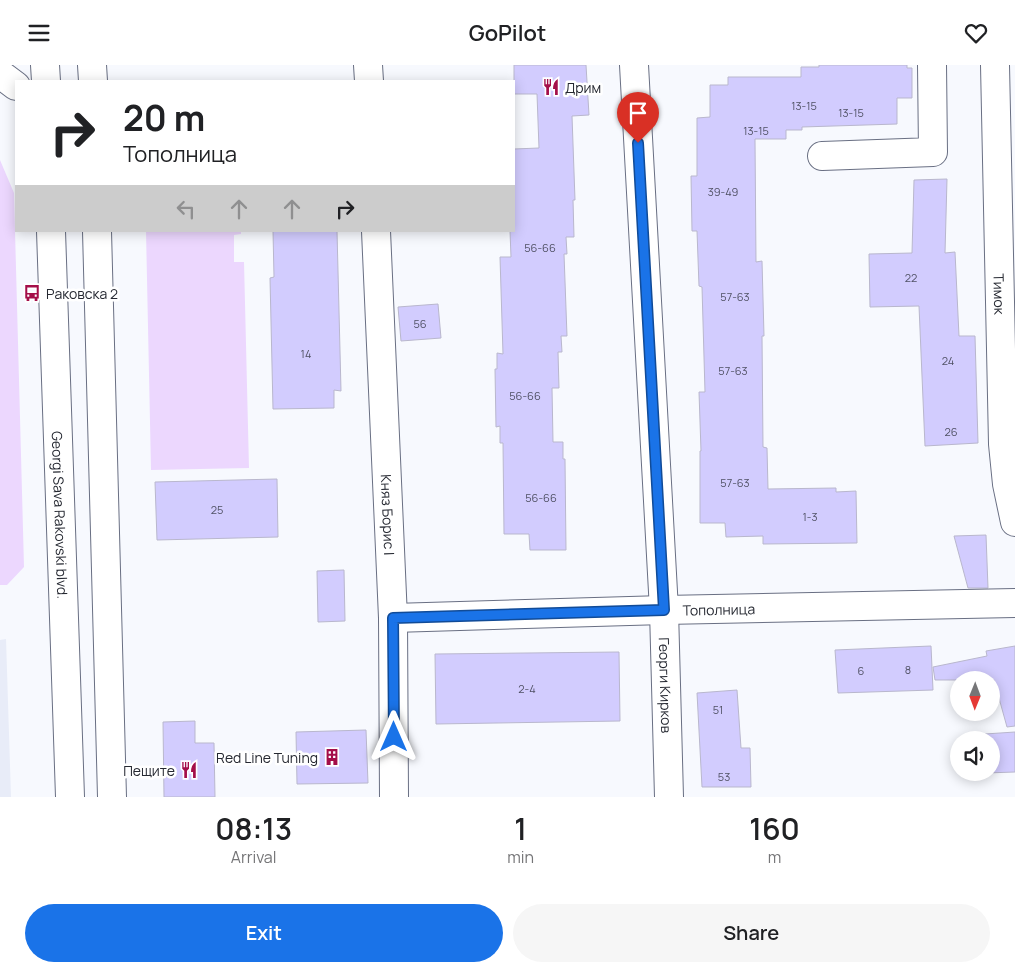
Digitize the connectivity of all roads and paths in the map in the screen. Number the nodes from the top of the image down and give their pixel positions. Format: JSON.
{"nodes":[{"id":1,"x":46,"y":65,"type":"edge"},
{"id":2,"x":92,"y":65,"type":"edge"},
{"id":3,"x":368,"y":65,"type":"edge"},
{"id":4,"x":634,"y":65,"type":"edge"},
{"id":5,"x":932,"y":65,"type":"edge"},
{"id":6,"x":995,"y":65,"type":"edge"},
{"id":7,"x":0,"y":74,"type":"edge"},
{"id":8,"x":46,"y":80,"type":"edge"},
{"id":9,"x":92,"y":80,"type":"edge"},
{"id":10,"x":369,"y":80,"type":"edge"},
{"id":11,"x":15,"y":84,"type":"edge"},
{"id":12,"x":822,"y":156,"type":"dead end"},
{"id":13,"x":51,"y":232,"type":"edge"},
{"id":14,"x":97,"y":232,"type":"edge"},
{"id":15,"x":376,"y":232,"type":"edge"},
{"id":16,"x":1015,"y":522,"type":"edge"},
{"id":17,"x":1015,"y":603,"type":"edge"},
{"id":18,"x":664,"y":610,"type":"junction"},
{"id":19,"x":393,"y":618,"type":"junction"},
{"id":20,"x":70,"y":797,"type":"edge"},
{"id":21,"x":112,"y":797,"type":"edge"},
{"id":22,"x":394,"y":797,"type":"edge"},
{"id":23,"x":669,"y":797,"type":"edge"}],
"edges":[{"from":1,"to":8,"type":"street"},
{"from":2,"to":9,"type":"street"},
{"from":3,"to":10,"type":"street"},
{"from":4,"to":18,"type":"street","name":"Георги Кирков"},
{"from":5,"to":12,"type":"street"},
{"from":6,"to":16,"type":"street","name":"Тимок"},
{"from":7,"to":11,"type":"street"},
{"from":13,"to":20,"type":"street","name":"Georgi Sava Rakovski blvd."},
{"from":14,"to":21,"type":"street"},
{"from":15,"to":19,"type":"street","name":"Княз Борис I"},
{"from":17,"to":18,"type":"street","name":"Тополница"},
{"from":18,"to":19,"type":"street","name":"Тополница"},
{"from":18,"to":23,"type":"street","name":"Георги Кирков"},
{"from":19,"to":22,"type":"street","name":"Княз Борис I"}]}
